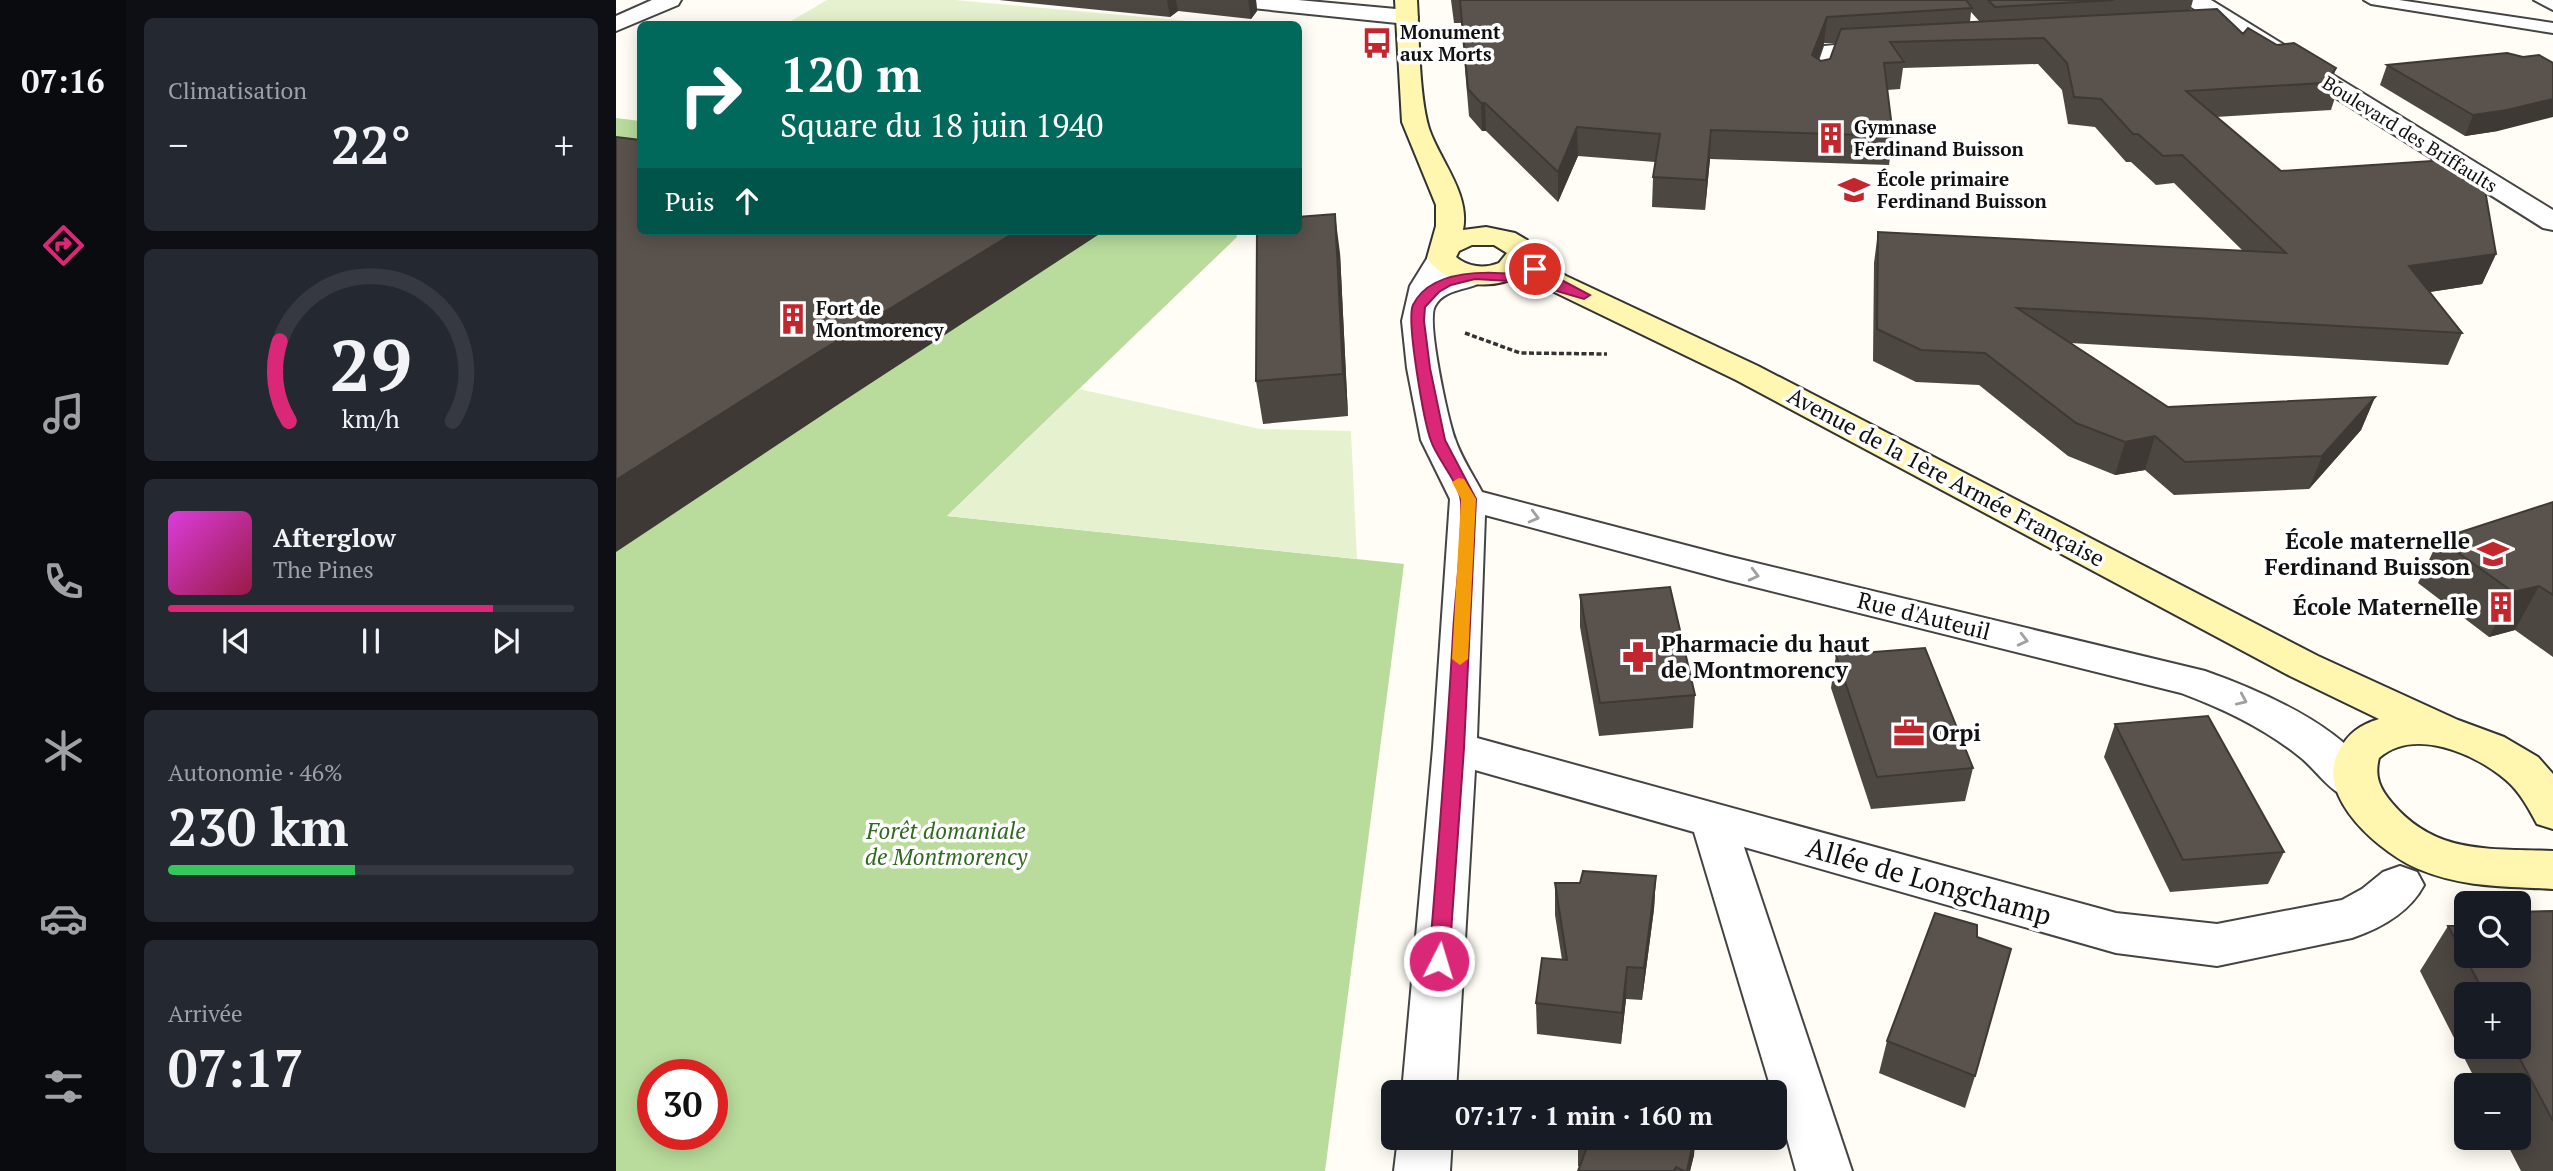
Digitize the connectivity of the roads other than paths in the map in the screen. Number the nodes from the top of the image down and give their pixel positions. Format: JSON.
{"nodes":[{"id":1,"x":670,"y":0,"type":"edge"},
{"id":2,"x":1232,"y":0,"type":"edge"},
{"id":3,"x":2196,"y":0,"type":"edge"},
{"id":4,"x":2371,"y":0,"type":"edge"},
{"id":5,"x":2541,"y":0,"type":"edge"},
{"id":6,"x":2553,"y":6,"type":"edge"},
{"id":7,"x":1407,"y":8,"type":"edge"},
{"id":8,"x":616,"y":24,"type":"edge"},
{"id":9,"x":2236,"y":26,"type":"junction"},
{"id":10,"x":2208,"y":27,"type":"edge"},
{"id":11,"x":2553,"y":28,"type":"edge"},
{"id":12,"x":1881,"y":46,"type":"edge"},
{"id":13,"x":1820,"y":81,"type":"edge"},
{"id":14,"x":1451,"y":208,"type":"junction"},
{"id":15,"x":2553,"y":222,"type":"edge"},
{"id":16,"x":1494,"y":236,"type":"junction"},
{"id":17,"x":1521,"y":253,"type":"junction"},
{"id":18,"x":1441,"y":255,"type":"junction"},
{"id":19,"x":1481,"y":275,"type":"junction"},
{"id":20,"x":1584,"y":295,"type":"junction"},
{"id":21,"x":1419,"y":306,"type":"junction"},
{"id":22,"x":1468,"y":499,"type":"junction"},
{"id":23,"x":2305,"y":666,"type":"junction"},
{"id":24,"x":2444,"y":732,"type":"junction"},
{"id":25,"x":1455,"y":748,"type":"junction"},
{"id":26,"x":2360,"y":764,"type":"junction"},
{"id":27,"x":2552,"y":814,"type":"edge"},
{"id":28,"x":1713,"y":821,"type":"junction"},
{"id":29,"x":2384,"y":825,"type":"junction"},
{"id":30,"x":2456,"y":863,"type":"junction"},
{"id":31,"x":2504,"y":868,"type":"junction"},
{"id":32,"x":2553,"y":870,"type":"edge"},
{"id":33,"x":2400,"y":885,"type":"junction"},
{"id":34,"x":1430,"y":1080,"type":"edge"},
{"id":35,"x":1424,"y":1150,"type":"edge"},
{"id":36,"x":1422,"y":1171,"type":"edge"},
{"id":37,"x":1824,"y":1171,"type":"edge"}],
"edges":[{"from":1,"to":8,"type":"street"},
{"from":2,"to":7,"type":"street"},
{"from":3,"to":9,"type":"street","name":"Boulevard des Briffaults"},
{"from":4,"to":11,"type":"lane"},
{"from":5,"to":6,"type":"lane"},
{"from":7,"to":14,"type":"main road"},
{"from":9,"to":10,"type":"lane"},
{"from":9,"to":15,"type":"street","name":"Boulevard des Briffaults"},
{"from":12,"to":13,"type":"lane"},
{"from":14,"to":16,"type":"main road"},
{"from":14,"to":18,"type":"main road"},
{"from":16,"to":17,"type":"main road","name":"Avenue de la 1ère Armée Française"},
{"from":16,"to":18,"type":"main road"},
{"from":17,"to":19,"type":"main road"},
{"from":17,"to":20,"type":"main road","name":"Avenue de la 1ère Armée Française"},
{"from":18,"to":19,"type":"main road","name":"Avenue de la 1ère Armée Française"},
{"from":18,"to":21,"type":"street"},
{"from":19,"to":20,"type":"main road","name":"Avenue de la 1ère Armée Française"},
{"from":19,"to":21,"type":"street"},
{"from":20,"to":23,"type":"main road","name":"Avenue de la 1ère Armée Française"},
{"from":21,"to":22,"type":"street"},
{"from":22,"to":25,"type":"street"},
{"from":22,"to":26,"type":"street","name":"Rue d'Auteuil","one_way":true},
{"from":23,"to":24,"type":"main road","name":"Avenue de la 1ère Armée Française"},
{"from":23,"to":26,"type":"main road","name":"Avenue de la 1ère Armée Française"},
{"from":24,"to":26,"type":"main road","name":"Avenue de la 1ère Armée Française"},
{"from":24,"to":27,"type":"main road","name":"Avenue de la 1ère Armée Française"},
{"from":25,"to":28,"type":"street","name":"Allée de Longchamp"},
{"from":25,"to":34,"type":"street"},
{"from":26,"to":29,"type":"main road","name":"Avenue de la 1ère Armée Française"},
{"from":27,"to":31,"type":"main road","name":"Avenue de la 1ère Armée Française"},
{"from":28,"to":33,"type":"street","name":"Allée de Longchamp"},
{"from":28,"to":37,"type":"street"},
{"from":29,"to":30,"type":"main road","name":"Avenue de la 1ère Armée Française"},
{"from":29,"to":33,"type":"street"},
{"from":30,"to":31,"type":"main road","name":"Avenue de la 1ère Armée Française"},
{"from":30,"to":33,"type":"street","name":"Allée de Longchamp"},
{"from":31,"to":32,"type":"main road","name":"Avenue de la 1ère Armée Française"},
{"from":35,"to":36,"type":"street"}]}
